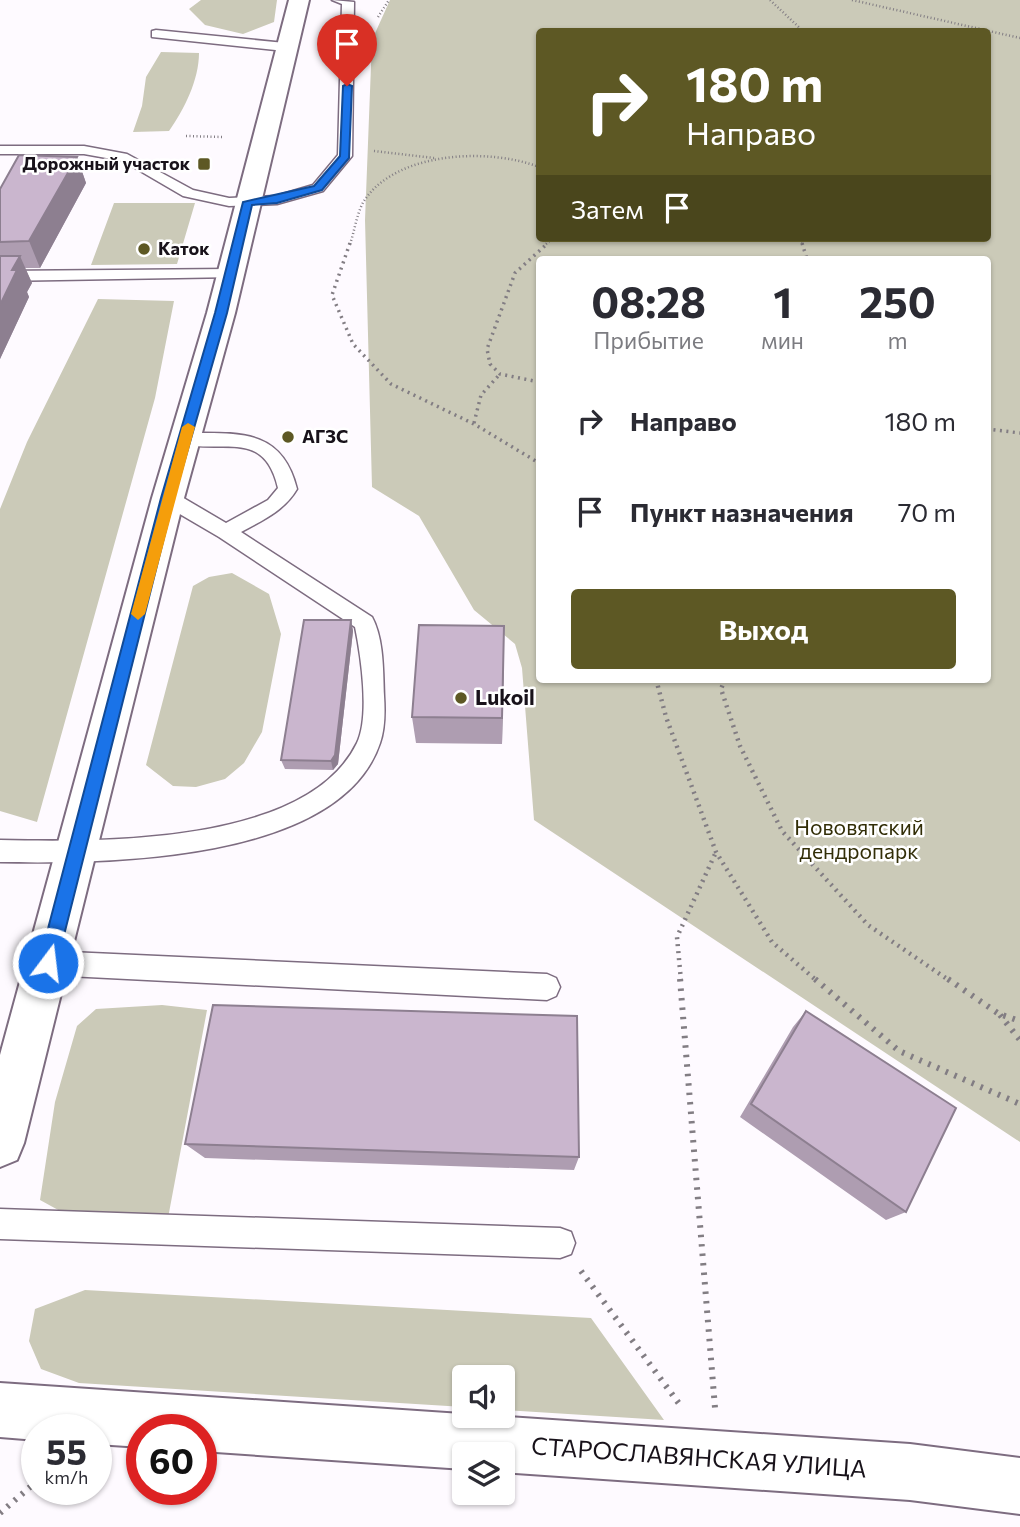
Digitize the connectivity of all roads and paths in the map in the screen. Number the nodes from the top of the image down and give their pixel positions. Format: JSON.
{"nodes":[{"id":1,"x":299,"y":0,"type":"edge"},
{"id":2,"x":338,"y":0,"type":"edge"},
{"id":3,"x":770,"y":0,"type":"edge"},
{"id":4,"x":852,"y":0,"type":"edge"},
{"id":5,"x":800,"y":28,"type":"edge"},
{"id":6,"x":976,"y":28,"type":"edge"},
{"id":7,"x":991,"y":31,"type":"edge"},
{"id":8,"x":156,"y":34,"type":"dead end"},
{"id":9,"x":1020,"y":38,"type":"edge"},
{"id":10,"x":285,"y":47,"type":"junction"},
{"id":11,"x":186,"y":136,"type":"dead end"},
{"id":12,"x":223,"y":137,"type":"dead end"},
{"id":13,"x":0,"y":150,"type":"edge"},
{"id":14,"x":345,"y":156,"type":"junction"},
{"id":15,"x":438,"y":159,"type":"junction"},
{"id":16,"x":536,"y":165,"type":"edge"},
{"id":17,"x":248,"y":202,"type":"junction"},
{"id":18,"x":549,"y":242,"type":"edge"},
{"id":19,"x":231,"y":274,"type":"junction"},
{"id":20,"x":0,"y":276,"type":"edge"},
{"id":21,"x":500,"y":374,"type":"junction"},
{"id":22,"x":536,"y":381,"type":"edge"},
{"id":23,"x":474,"y":424,"type":"junction"},
{"id":24,"x":991,"y":429,"type":"edge"},
{"id":25,"x":1020,"y":433,"type":"edge"},
{"id":26,"x":185,"y":439,"type":"junction"},
{"id":27,"x":536,"y":461,"type":"edge"},
{"id":28,"x":168,"y":498,"type":"junction"},
{"id":29,"x":226,"y":531,"type":"junction"},
{"id":30,"x":657,"y":683,"type":"edge"},
{"id":31,"x":723,"y":683,"type":"edge"},
{"id":32,"x":0,"y":851,"type":"edge"},
{"id":33,"x":716,"y":852,"type":"junction"},
{"id":34,"x":77,"y":853,"type":"junction"},
{"id":35,"x":48,"y":963,"type":"junction"},
{"id":36,"x":547,"y":987,"type":"dead end"},
{"id":37,"x":999,"y":1014,"type":"junction"},
{"id":38,"x":1020,"y":1021,"type":"edge"},
{"id":39,"x":1020,"y":1040,"type":"edge"},
{"id":40,"x":1020,"y":1104,"type":"edge"},
{"id":41,"x":0,"y":1143,"type":"edge"},
{"id":42,"x":0,"y":1224,"type":"edge"},
{"id":43,"x":561,"y":1243,"type":"joint"},
{"id":44,"x":0,"y":1410,"type":"edge"},
{"id":45,"x":719,"y":1460,"type":"junction"},
{"id":46,"x":1020,"y":1486,"type":"edge"},
{"id":47,"x":21,"y":1495,"type":"edge"},
{"id":48,"x":0,"y":1513,"type":"edge"}],
"edges":[{"from":1,"to":10,"type":"main road"},
{"from":2,"to":14,"type":"lane"},
{"from":3,"to":5,"type":"path"},
{"from":4,"to":6,"type":"path"},
{"from":7,"to":9,"type":"path"},
{"from":8,"to":10,"type":"lane"},
{"from":10,"to":17,"type":"main road"},
{"from":11,"to":12,"type":"path"},
{"from":13,"to":17,"type":"lane"},
{"from":14,"to":15,"type":"path"},
{"from":14,"to":17,"type":"lane"},
{"from":15,"to":16,"type":"path"},
{"from":15,"to":23,"type":"path"},
{"from":17,"to":19,"type":"main road"},
{"from":18,"to":21,"type":"path"},
{"from":19,"to":20,"type":"lane"},
{"from":19,"to":26,"type":"main road"},
{"from":21,"to":22,"type":"path"},
{"from":21,"to":23,"type":"path"},
{"from":23,"to":27,"type":"path"},
{"from":24,"to":25,"type":"path"},
{"from":26,"to":28,"type":"main road"},
{"from":26,"to":29,"type":"lane"},
{"from":28,"to":29,"type":"lane"},
{"from":28,"to":34,"type":"main road"},
{"from":29,"to":34,"type":"lane"},
{"from":30,"to":33,"type":"path"},
{"from":31,"to":37,"type":"path"},
{"from":32,"to":34,"type":"lane"},
{"from":33,"to":40,"type":"path"},
{"from":33,"to":45,"type":"path"},
{"from":34,"to":35,"type":"main road"},
{"from":35,"to":36,"type":"lane"},
{"from":35,"to":41,"type":"main road"},
{"from":37,"to":38,"type":"path"},
{"from":37,"to":39,"type":"path"},
{"from":42,"to":43,"type":"lane"},
{"from":43,"to":45,"type":"path"},
{"from":44,"to":45,"type":"main road","name":"СТАРОСЛАВЯНСКАЯ УЛИЦА"},
{"from":45,"to":46,"type":"main road","name":"СТАРОСЛАВЯНСКАЯ УЛИЦА"},
{"from":47,"to":48,"type":"path"}]}
